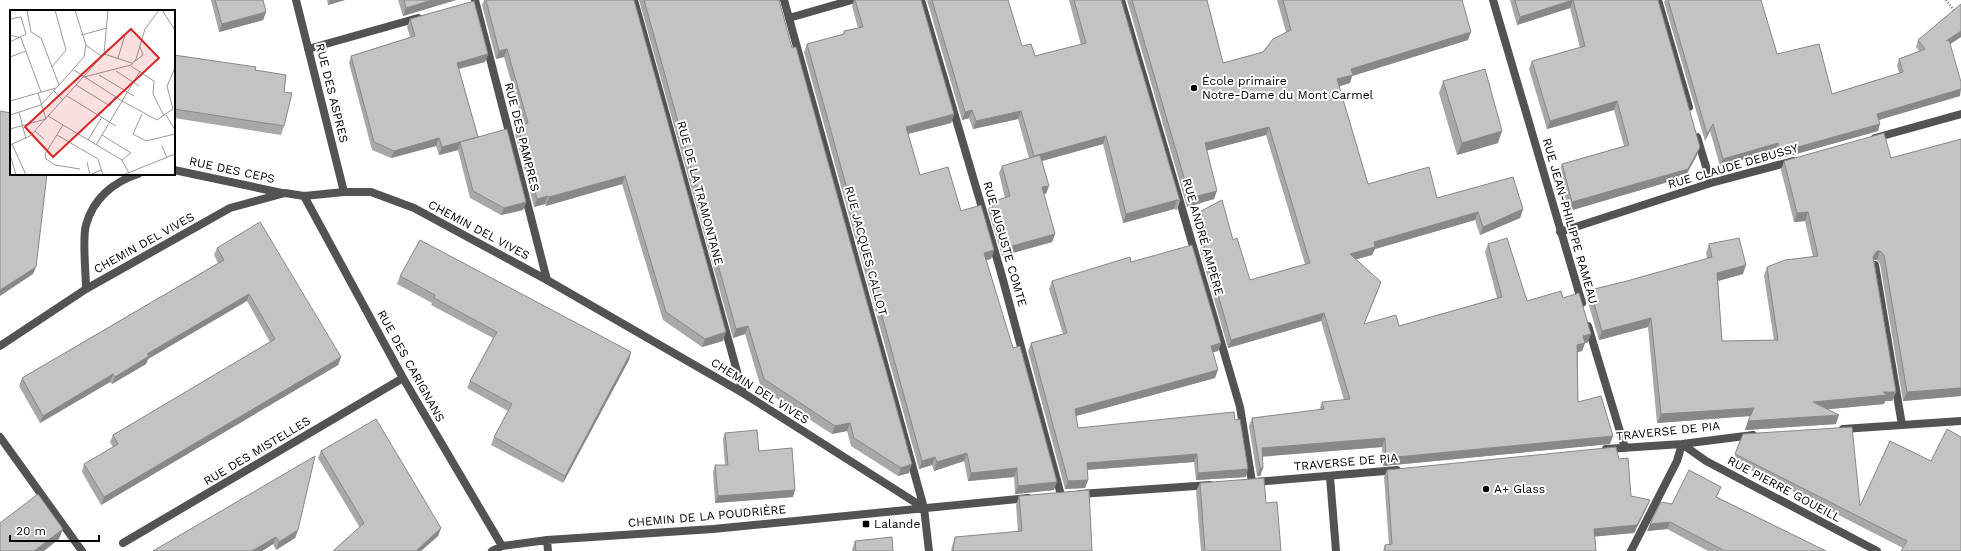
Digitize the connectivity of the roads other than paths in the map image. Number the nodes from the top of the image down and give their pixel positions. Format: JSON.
{"nodes":[{"id":1,"x":296,"y":0,"type":"edge"},
{"id":2,"x":634,"y":0,"type":"edge"},
{"id":3,"x":784,"y":0,"type":"edge"},
{"id":4,"x":852,"y":0,"type":"edge"},
{"id":5,"x":921,"y":0,"type":"edge"},
{"id":6,"x":1121,"y":0,"type":"edge"},
{"id":7,"x":1493,"y":0,"type":"edge"},
{"id":8,"x":1658,"y":0,"type":"edge"},
{"id":9,"x":474,"y":1,"type":"edge"},
{"id":10,"x":430,"y":14,"type":"edge"},
{"id":11,"x":789,"y":18,"type":"junction"},
{"id":12,"x":308,"y":49,"type":"junction"},
{"id":13,"x":1961,"y":114,"type":"edge"},
{"id":14,"x":1691,"y":115,"type":"edge"},
{"id":15,"x":1695,"y":130,"type":"edge"},
{"id":16,"x":1870,"y":139,"type":"edge"},
{"id":17,"x":1802,"y":158,"type":"edge"},
{"id":18,"x":175,"y":170,"type":"edge"},
{"id":19,"x":134,"y":175,"type":"edge"},
{"id":20,"x":1710,"y":183,"type":"junction"},
{"id":21,"x":344,"y":192,"type":"junction"},
{"id":22,"x":285,"y":193,"type":"junction"},
{"id":23,"x":304,"y":196,"type":"junction"},
{"id":24,"x":1560,"y":232,"type":"junction"},
{"id":25,"x":1875,"y":265,"type":"edge"},
{"id":26,"x":547,"y":280,"type":"junction"},
{"id":27,"x":86,"y":289,"type":"junction"},
{"id":28,"x":0,"y":346,"type":"edge"},
{"id":29,"x":403,"y":378,"type":"junction"},
{"id":30,"x":743,"y":393,"type":"junction"},
{"id":31,"x":1961,"y":421,"type":"edge"},
{"id":32,"x":1902,"y":425,"type":"junction"},
{"id":33,"x":1833,"y":430,"type":"edge"},
{"id":34,"x":1764,"y":434,"type":"edge"},
{"id":35,"x":0,"y":437,"type":"edge"},
{"id":36,"x":1682,"y":444,"type":"junction"},
{"id":37,"x":1625,"y":448,"type":"junction"},
{"id":38,"x":1594,"y":451,"type":"edge"},
{"id":39,"x":1408,"y":469,"type":"edge"},
{"id":40,"x":1330,"y":477,"type":"junction"},
{"id":41,"x":1248,"y":482,"type":"joint"},
{"id":42,"x":1220,"y":484,"type":"edge"},
{"id":43,"x":1039,"y":497,"type":"edge"},
{"id":44,"x":924,"y":508,"type":"junction"},
{"id":45,"x":547,"y":540,"type":"junction"},
{"id":46,"x":123,"y":543,"type":"dead end"},
{"id":47,"x":502,"y":546,"type":"junction"},
{"id":48,"x":82,"y":551,"type":"edge"},
{"id":49,"x":492,"y":551,"type":"edge"},
{"id":50,"x":548,"y":551,"type":"edge"},
{"id":51,"x":929,"y":551,"type":"edge"},
{"id":52,"x":1336,"y":551,"type":"edge"},
{"id":53,"x":1631,"y":551,"type":"edge"},
{"id":54,"x":1877,"y":551,"type":"edge"}],
"edges":[{"from":1,"to":12,"type":"street","name":"RUE DES ASPRES"},
{"from":2,"to":30,"type":"street","name":"RUE DE LA TRAMONTANE"},
{"from":3,"to":11,"type":"street","name":"RUE JACQUES CALLOT"},
{"from":4,"to":11,"type":"street"},
{"from":5,"to":42,"type":"street","name":"RUE AUGUSTE COMTE"},
{"from":6,"to":41,"type":"street","name":"RUE ANDRÉ AMPÈRE"},
{"from":7,"to":24,"type":"street","name":"RUE JEAN-PHILIPPE RAMEAU"},
{"from":8,"to":14,"type":"street"},
{"from":9,"to":26,"type":"street","name":"RUE DES PAMPRES"},
{"from":10,"to":12,"type":"street"},
{"from":11,"to":44,"type":"street","name":"RUE JACQUES CALLOT"},
{"from":12,"to":21,"type":"street","name":"RUE DES ASPRES"},
{"from":13,"to":16,"type":"street"},
{"from":15,"to":20,"type":"street"},
{"from":17,"to":20,"type":"street","name":"RUE CLAUDE DEBUSSY"},
{"from":18,"to":22,"type":"street","name":"RUE DES CEPS"},
{"from":19,"to":27,"type":"street"},
{"from":20,"to":24,"type":"street","name":"RUE CLAUDE DEBUSSY"},
{"from":21,"to":23,"type":"street","name":"CHEMIN DEL VIVES"},
{"from":21,"to":26,"type":"street","name":"CHEMIN DEL VIVES"},
{"from":22,"to":23,"type":"street","name":"CHEMIN DEL VIVES"},
{"from":22,"to":27,"type":"street","name":"CHEMIN DEL VIVES"},
{"from":23,"to":29,"type":"street","name":"RUE DES CARIGNANS"},
{"from":24,"to":37,"type":"street","name":"RUE JEAN-PHILIPPE RAMEAU"},
{"from":25,"to":32,"type":"street"},
{"from":26,"to":30,"type":"street","name":"CHEMIN DEL VIVES"},
{"from":27,"to":28,"type":"street","name":"CHEMIN DEL VIVES"},
{"from":29,"to":46,"type":"street","name":"RUE DES MISTELLES"},
{"from":29,"to":47,"type":"street","name":"RUE DES CARIGNANS"},
{"from":30,"to":44,"type":"street","name":"CHEMIN DEL VIVES"},
{"from":31,"to":32,"type":"street"},
{"from":32,"to":33,"type":"street"},
{"from":34,"to":36,"type":"street","name":"TRAVERSE DE PIA"},
{"from":35,"to":48,"type":"street"},
{"from":36,"to":37,"type":"street","name":"TRAVERSE DE PIA"},
{"from":36,"to":53,"type":"street"},
{"from":36,"to":54,"type":"street","name":"RUE PIERRE GOUEILL"},
{"from":37,"to":38,"type":"street","name":"TRAVERSE DE PIA"},
{"from":39,"to":40,"type":"street","name":"TRAVERSE DE PIA"},
{"from":40,"to":41,"type":"street","name":"TRAVERSE DE PIA"},
{"from":40,"to":52,"type":"street"},
{"from":43,"to":44,"type":"street"},
{"from":44,"to":45,"type":"street","name":"CHEMIN DE LA POUDRIÈRE"},
{"from":44,"to":51,"type":"street","name":"RUE JACQUES CALLOT"},
{"from":45,"to":47,"type":"street","name":"CHEMIN DE LA POUDRIÈRE"},
{"from":45,"to":50,"type":"street"},
{"from":47,"to":49,"type":"street","name":"CHEMIN DE LA POUDRIÈRE"}]}
